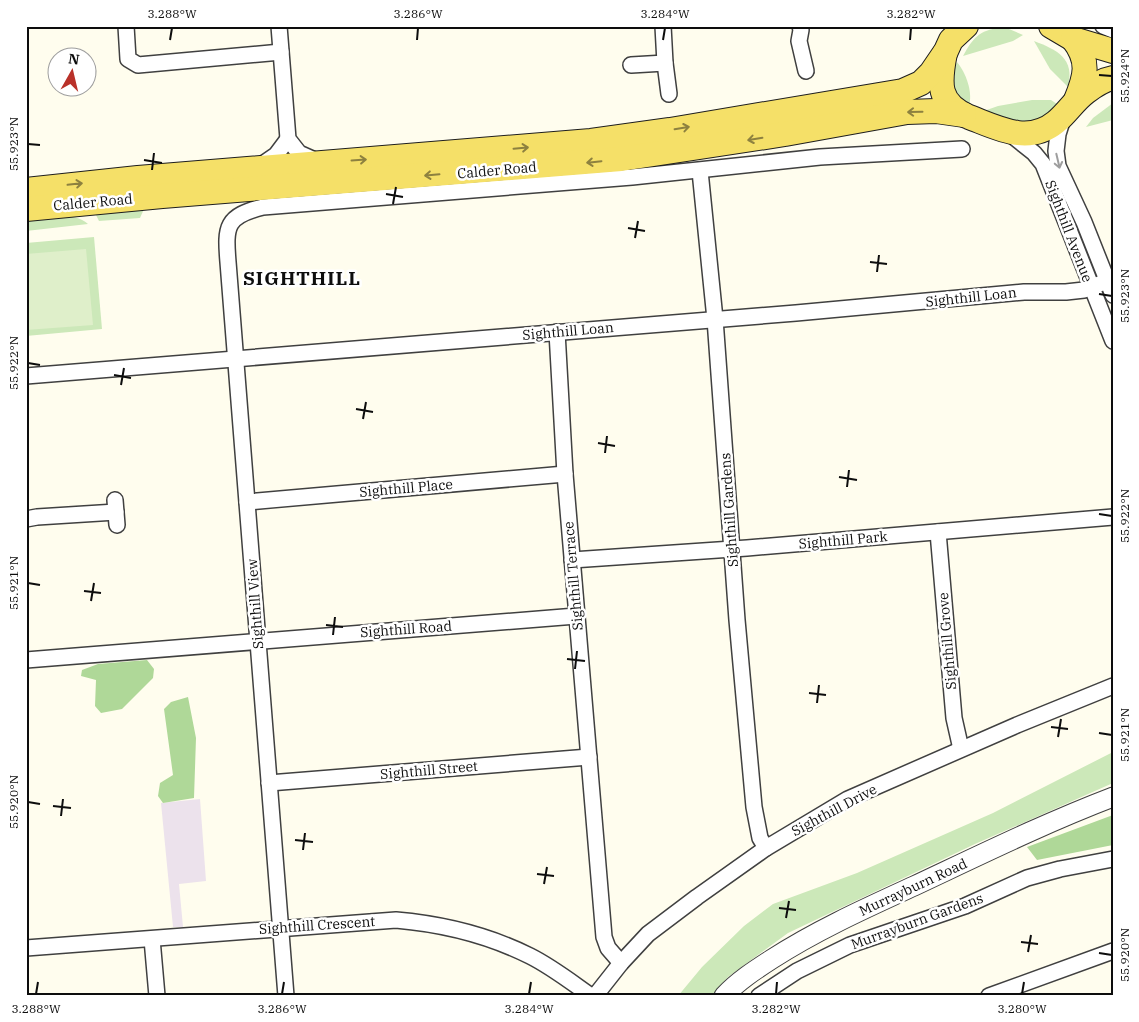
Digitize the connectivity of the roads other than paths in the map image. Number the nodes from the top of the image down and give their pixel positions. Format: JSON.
{"nodes":[{"id":1,"x":126,"y":26,"type":"edge"},
{"id":2,"x":279,"y":26,"type":"edge"},
{"id":3,"x":663,"y":26,"type":"edge"},
{"id":4,"x":800,"y":26,"type":"edge"},
{"id":5,"x":966,"y":26,"type":"edge"},
{"id":6,"x":1051,"y":26,"type":"edge"},
{"id":7,"x":1103,"y":26,"type":"edge"},
{"id":8,"x":1113,"y":30,"type":"edge"},
{"id":9,"x":1074,"y":39,"type":"junction"},
{"id":10,"x":1113,"y":50,"type":"edge"},
{"id":11,"x":946,"y":51,"type":"junction"},
{"id":12,"x":281,"y":52,"type":"junction"},
{"id":13,"x":665,"y":63,"type":"junction"},
{"id":14,"x":631,"y":65,"type":"dead end"},
{"id":15,"x":806,"y":71,"type":"dead end"},
{"id":16,"x":1113,"y":78,"type":"edge"},
{"id":17,"x":669,"y":94,"type":"dead end"},
{"id":18,"x":1070,"y":107,"type":"junction"},
{"id":19,"x":964,"y":115,"type":"junction"},
{"id":20,"x":1008,"y":133,"type":"junction"},
{"id":21,"x":288,"y":139,"type":"junction"},
{"id":22,"x":962,"y":149,"type":"dead end"},
{"id":23,"x":320,"y":162,"type":"junction"},
{"id":24,"x":257,"y":168,"type":"junction"},
{"id":25,"x":700,"y":171,"type":"junction"},
{"id":26,"x":26,"y":190,"type":"edge"},
{"id":27,"x":26,"y":209,"type":"edge"},
{"id":28,"x":238,"y":217,"type":"joint"},
{"id":29,"x":1091,"y":288,"type":"junction"},
{"id":30,"x":1110,"y":288,"type":"edge"},
{"id":31,"x":715,"y":319,"type":"junction"},
{"id":32,"x":1109,"y":319,"type":"edge"},
{"id":33,"x":557,"y":332,"type":"junction"},
{"id":34,"x":1113,"y":341,"type":"edge"},
{"id":35,"x":236,"y":359,"type":"junction"},
{"id":36,"x":26,"y":376,"type":"edge"},
{"id":37,"x":565,"y":474,"type":"junction"},
{"id":38,"x":247,"y":502,"type":"junction"},
{"id":39,"x":116,"y":512,"type":"dead end"},
{"id":40,"x":1113,"y":517,"type":"edge"},
{"id":41,"x":26,"y":519,"type":"edge"},
{"id":42,"x":938,"y":532,"type":"junction"},
{"id":43,"x":732,"y":549,"type":"junction"},
{"id":44,"x":572,"y":560,"type":"junction"},
{"id":45,"x":576,"y":616,"type":"junction"},
{"id":46,"x":257,"y":641,"type":"junction"},
{"id":47,"x":26,"y":660,"type":"edge"},
{"id":48,"x":1113,"y":686,"type":"edge"},
{"id":49,"x":961,"y":749,"type":"junction"},
{"id":50,"x":589,"y":756,"type":"junction"},
{"id":51,"x":268,"y":783,"type":"junction"},
{"id":52,"x":1113,"y":798,"type":"edge"},
{"id":53,"x":766,"y":848,"type":"junction"},
{"id":54,"x":1113,"y":859,"type":"edge"},
{"id":55,"x":280,"y":928,"type":"junction"},
{"id":56,"x":152,"y":939,"type":"junction"},
{"id":57,"x":26,"y":948,"type":"edge"},
{"id":58,"x":1113,"y":951,"type":"edge"},
{"id":59,"x":621,"y":963,"type":"junction"},
{"id":60,"x":157,"y":996,"type":"edge"},
{"id":61,"x":286,"y":996,"type":"edge"},
{"id":62,"x":592,"y":996,"type":"edge"},
{"id":63,"x":596,"y":996,"type":"edge"},
{"id":64,"x":724,"y":996,"type":"edge"},
{"id":65,"x":759,"y":996,"type":"edge"},
{"id":66,"x":989,"y":996,"type":"edge"}],
"edges":[{"from":1,"to":12,"type":"street"},
{"from":2,"to":12,"type":"street"},
{"from":3,"to":13,"type":"street"},
{"from":4,"to":15,"type":"street"},
{"from":5,"to":11,"type":"main road","name":"Calder Road"},
{"from":6,"to":9,"type":"main road"},
{"from":7,"to":8,"type":"street"},
{"from":9,"to":10,"type":"main road"},
{"from":9,"to":18,"type":"main road"},
{"from":11,"to":19,"type":"main road","name":"Calder Road"},
{"from":23,"to":11,"type":"main road","name":"Calder Road","one_way":true},
{"from":12,"to":21,"type":"street"},
{"from":13,"to":14,"type":"street"},
{"from":13,"to":17,"type":"street"},
{"from":16,"to":18,"type":"main road","name":"Calder Road"},
{"from":18,"to":20,"type":"main road","name":"Calder Road"},
{"from":18,"to":30,"type":"street","name":"Sighthill Avenue","one_way":true},
{"from":19,"to":20,"type":"main road","name":"Calder Road"},
{"from":19,"to":27,"type":"main road","name":"Calder Road","one_way":true},
{"from":20,"to":29,"type":"street","name":"Sighthill Avenue"},
{"from":21,"to":23,"type":"street"},
{"from":21,"to":24,"type":"street"},
{"from":22,"to":25,"type":"street","name":"Calder Road"},
{"from":23,"to":24,"type":"main road","name":"Calder Road"},
{"from":26,"to":24,"type":"main road","name":"Calder Road","one_way":true},
{"from":25,"to":28,"type":"street","name":"Calder Road"},
{"from":25,"to":31,"type":"street","name":"Sighthill Gardens"},
{"from":28,"to":35,"type":"street","name":"Sighthill View"},
{"from":29,"to":30,"type":"street","name":"Sighthill Loan"},
{"from":29,"to":31,"type":"street","name":"Sighthill Loan"},
{"from":29,"to":32,"type":"street","name":"Sighthill Avenue"},
{"from":31,"to":33,"type":"street","name":"Sighthill Loan"},
{"from":31,"to":43,"type":"street","name":"Sighthill Gardens"},
{"from":32,"to":34,"type":"street","name":"Sighthill Avenue"},
{"from":33,"to":35,"type":"street","name":"Sighthill Loan"},
{"from":33,"to":37,"type":"street","name":"Sighthill Terrace"},
{"from":35,"to":36,"type":"street","name":"Sighthill Loan"},
{"from":35,"to":38,"type":"street","name":"Sighthill View"},
{"from":37,"to":38,"type":"street","name":"Sighthill Place"},
{"from":37,"to":44,"type":"street","name":"Sighthill Terrace"},
{"from":38,"to":46,"type":"street","name":"Sighthill View"},
{"from":39,"to":41,"type":"street"},
{"from":40,"to":42,"type":"street","name":"Sighthill Park"},
{"from":42,"to":43,"type":"street","name":"Sighthill Park"},
{"from":42,"to":49,"type":"street","name":"Sighthill Grove"},
{"from":43,"to":44,"type":"street","name":"Sighthill Park"},
{"from":43,"to":53,"type":"street","name":"Sighthill Gardens"},
{"from":44,"to":45,"type":"street","name":"Sighthill Terrace"},
{"from":45,"to":46,"type":"street","name":"Sighthill Road"},
{"from":45,"to":50,"type":"street","name":"Sighthill Terrace"},
{"from":46,"to":47,"type":"street","name":"Sighthill Road"},
{"from":46,"to":51,"type":"street","name":"Sighthill View"},
{"from":48,"to":49,"type":"street","name":"Sighthill Drive"},
{"from":49,"to":53,"type":"street","name":"Sighthill Drive"},
{"from":50,"to":51,"type":"street","name":"Sighthill Street"},
{"from":50,"to":59,"type":"street","name":"Sighthill Terrace"},
{"from":51,"to":55,"type":"street","name":"Sighthill View"},
{"from":52,"to":64,"type":"street","name":"Murrayburn Road"},
{"from":53,"to":59,"type":"street","name":"Sighthill Drive"},
{"from":54,"to":65,"type":"street","name":"Murrayburn Gardens"},
{"from":55,"to":56,"type":"street","name":"Sighthill Crescent"},
{"from":55,"to":61,"type":"street","name":"Sighthill View"},
{"from":55,"to":62,"type":"street","name":"Sighthill Crescent"},
{"from":56,"to":57,"type":"street","name":"Sighthill Crescent"},
{"from":56,"to":60,"type":"street"},
{"from":58,"to":66,"type":"street"},
{"from":59,"to":63,"type":"street","name":"Sighthill Drive"}]}
